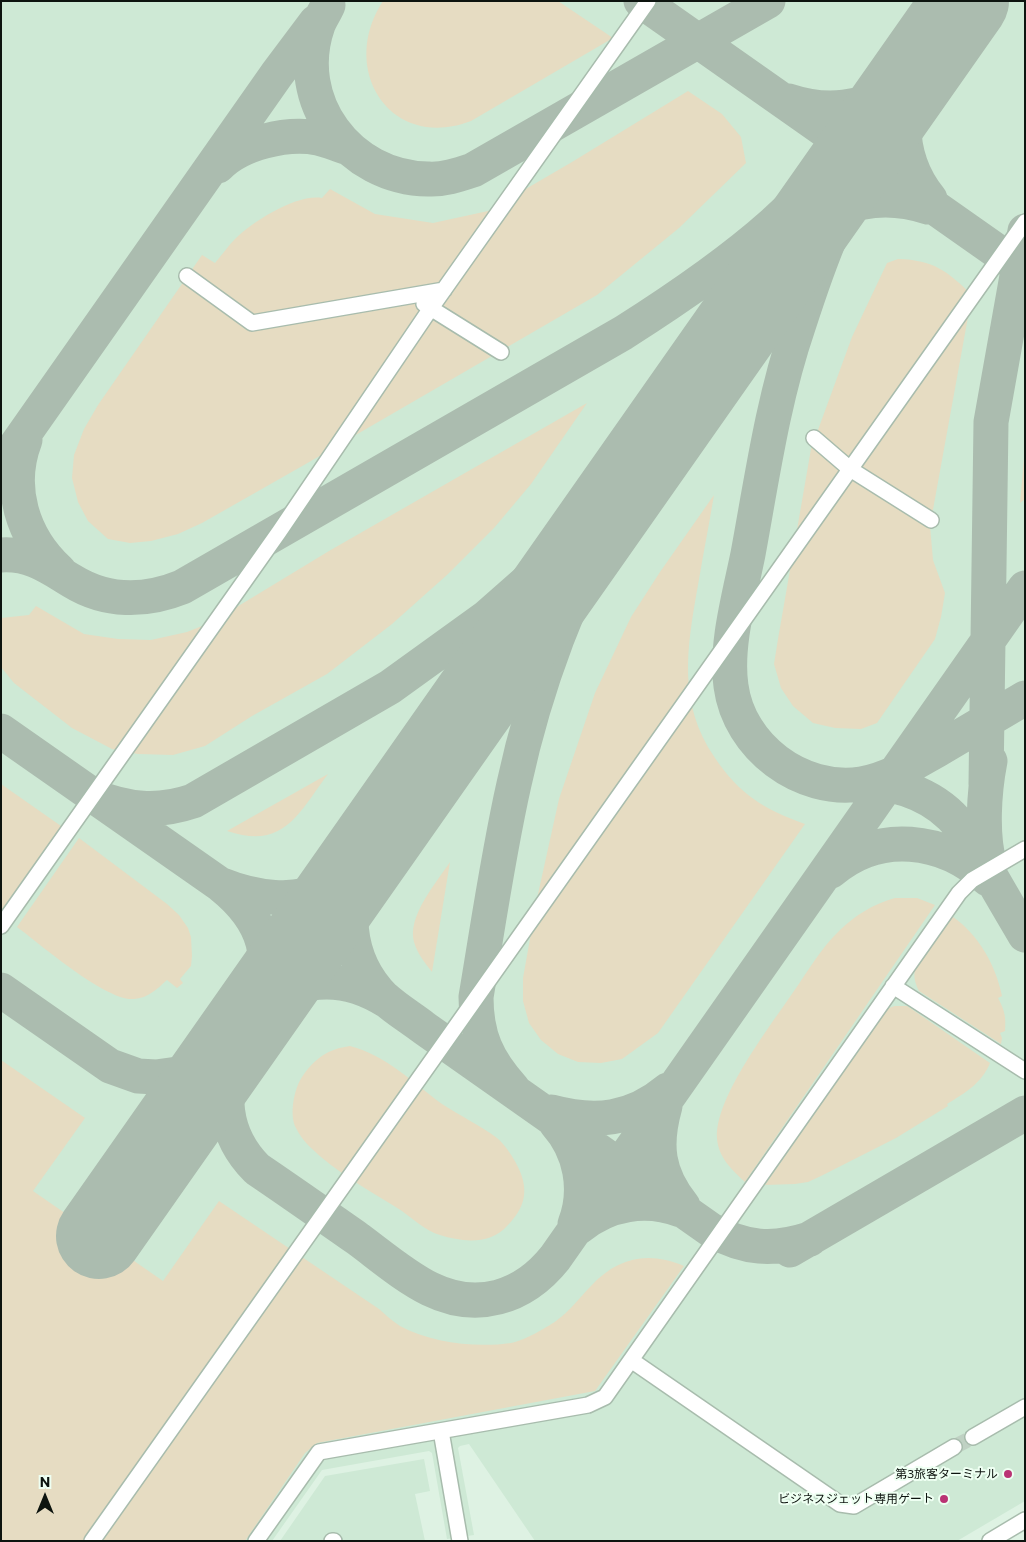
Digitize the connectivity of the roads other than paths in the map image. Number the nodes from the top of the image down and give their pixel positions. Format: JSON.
{"nodes":[{"id":1,"x":648,"y":1,"type":"edge"},
{"id":2,"x":1025,"y":222,"type":"edge"},
{"id":3,"x":188,"y":276,"type":"dead end"},
{"id":4,"x":444,"y":290,"type":"junction"},
{"id":5,"x":409,"y":296,"type":"junction"},
{"id":6,"x":431,"y":308,"type":"junction"},
{"id":7,"x":501,"y":352,"type":"dead end"},
{"id":8,"x":814,"y":438,"type":"dead end"},
{"id":9,"x":850,"y":470,"type":"junction"},
{"id":10,"x":931,"y":520,"type":"dead end"},
{"id":11,"x":1025,"y":849,"type":"edge"},
{"id":12,"x":1,"y":926,"type":"edge"},
{"id":13,"x":893,"y":986,"type":"junction"},
{"id":14,"x":1025,"y":1071,"type":"edge"},
{"id":15,"x":631,"y":1360,"type":"junction"},
{"id":16,"x":1025,"y":1407,"type":"edge"},
{"id":17,"x":441,"y":1431,"type":"junction"},
{"id":18,"x":973,"y":1437,"type":"tunnel mouth"},
{"id":19,"x":954,"y":1448,"type":"tunnel mouth"},
{"id":20,"x":1025,"y":1520,"type":"edge"},
{"id":21,"x":92,"y":1541,"type":"edge"},
{"id":22,"x":256,"y":1541,"type":"edge"},
{"id":23,"x":460,"y":1541,"type":"edge"},
{"id":24,"x":990,"y":1541,"type":"edge"}],
"edges":[{"from":1,"to":4,"type":"street"},
{"from":2,"to":9,"type":"street"},
{"from":3,"to":5,"type":"street"},
{"from":4,"to":5,"type":"street"},
{"from":4,"to":6,"type":"street"},
{"from":5,"to":6,"type":"street"},
{"from":6,"to":7,"type":"street"},
{"from":6,"to":12,"type":"street"},
{"from":8,"to":9,"type":"street"},
{"from":9,"to":10,"type":"street"},
{"from":9,"to":21,"type":"street"},
{"from":11,"to":13,"type":"street"},
{"from":13,"to":14,"type":"street"},
{"from":13,"to":15,"type":"street"},
{"from":15,"to":17,"type":"street"},
{"from":15,"to":19,"type":"street"},
{"from":16,"to":18,"type":"street"},
{"from":17,"to":22,"type":"street"},
{"from":17,"to":23,"type":"street"},
{"from":20,"to":24,"type":"street"}]}
